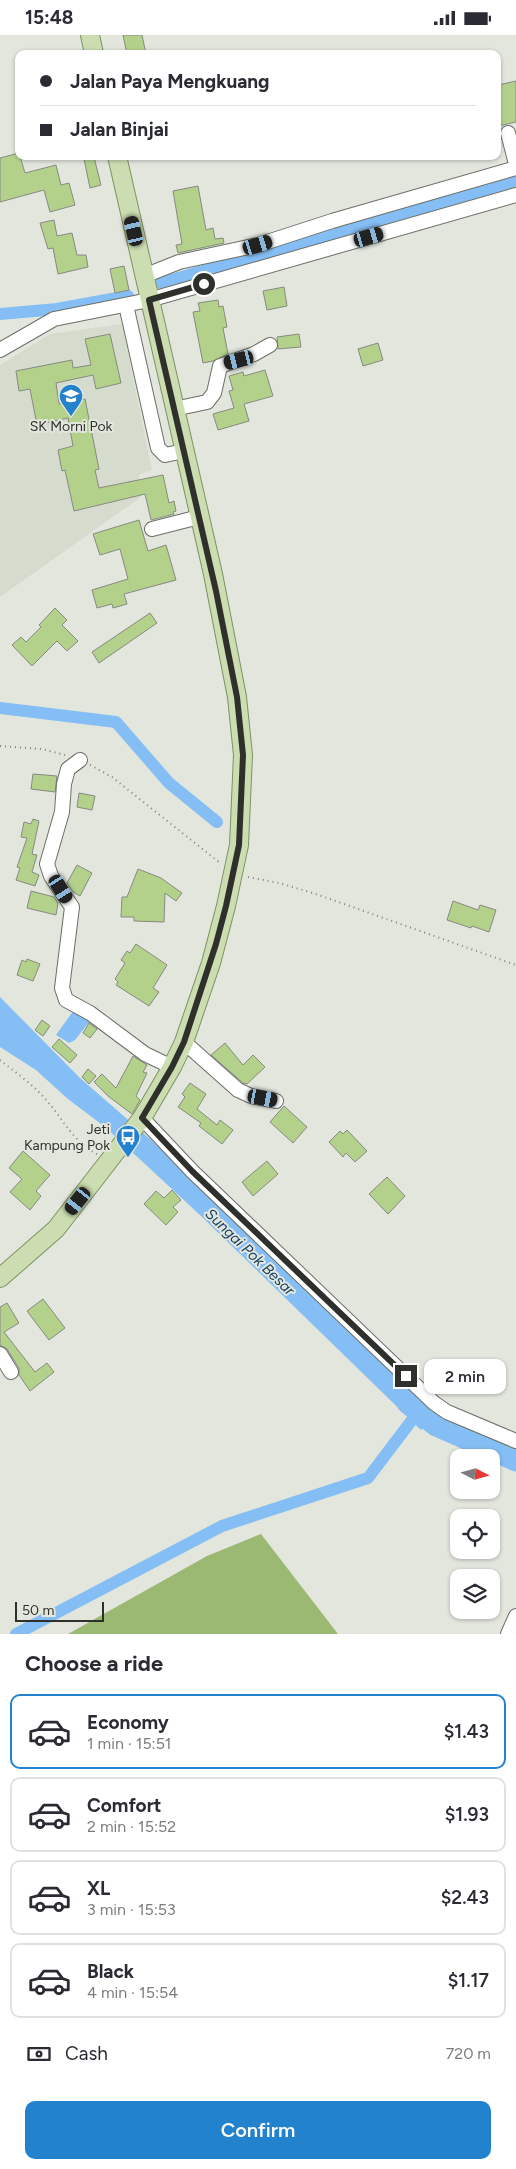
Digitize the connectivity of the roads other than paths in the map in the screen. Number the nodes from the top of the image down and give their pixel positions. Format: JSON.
{"nodes":[{"id":1,"x":90,"y":35,"type":"edge"},
{"id":2,"x":93,"y":50,"type":"edge"},
{"id":3,"x":508,"y":133,"type":"dead end"},
{"id":4,"x":118,"y":160,"type":"edge"},
{"id":5,"x":516,"y":166,"type":"edge"},
{"id":6,"x":516,"y":195,"type":"edge"},
{"id":7,"x":144,"y":276,"type":"junction"},
{"id":8,"x":149,"y":300,"type":"junction"},
{"id":9,"x":126,"y":305,"type":"junction"},
{"id":10,"x":270,"y":345,"type":"dead end"},
{"id":11,"x":0,"y":350,"type":"edge"},
{"id":12,"x":174,"y":409,"type":"junction"},
{"id":13,"x":184,"y":451,"type":"junction"},
{"id":14,"x":200,"y":517,"type":"junction"},
{"id":15,"x":152,"y":529,"type":"dead end"},
{"id":16,"x":80,"y":760,"type":"road end"},
{"id":17,"x":184,"y":1042,"type":"junction"},
{"id":18,"x":172,"y":1067,"type":"junction"},
{"id":19,"x":276,"y":1101,"type":"dead end"},
{"id":20,"x":142,"y":1118,"type":"junction"},
{"id":21,"x":0,"y":1278,"type":"edge"},
{"id":22,"x":0,"y":1354,"type":"edge"},
{"id":23,"x":12,"y":1372,"type":"dead end"},
{"id":24,"x":516,"y":1441,"type":"edge"},
{"id":25,"x":516,"y":1617,"type":"edge"},
{"id":26,"x":508,"y":1634,"type":"edge"}],
"edges":[{"from":1,"to":2,"type":"main road"},
{"from":3,"to":5,"type":"street"},
{"from":4,"to":7,"type":"main road"},
{"from":5,"to":7,"type":"street"},
{"from":6,"to":8,"type":"street"},
{"from":7,"to":8,"type":"main road"},
{"from":8,"to":9,"type":"street"},
{"from":8,"to":12,"type":"main road"},
{"from":9,"to":11,"type":"street"},
{"from":9,"to":13,"type":"street"},
{"from":10,"to":12,"type":"street"},
{"from":12,"to":13,"type":"main road"},
{"from":13,"to":14,"type":"main road"},
{"from":14,"to":15,"type":"street"},
{"from":14,"to":17,"type":"main road"},
{"from":16,"to":18,"type":"street"},
{"from":17,"to":18,"type":"main road"},
{"from":17,"to":19,"type":"street"},
{"from":18,"to":20,"type":"main road"},
{"from":20,"to":21,"type":"main road"},
{"from":20,"to":24,"type":"street"},
{"from":22,"to":23,"type":"street"},
{"from":25,"to":26,"type":"street"}]}
